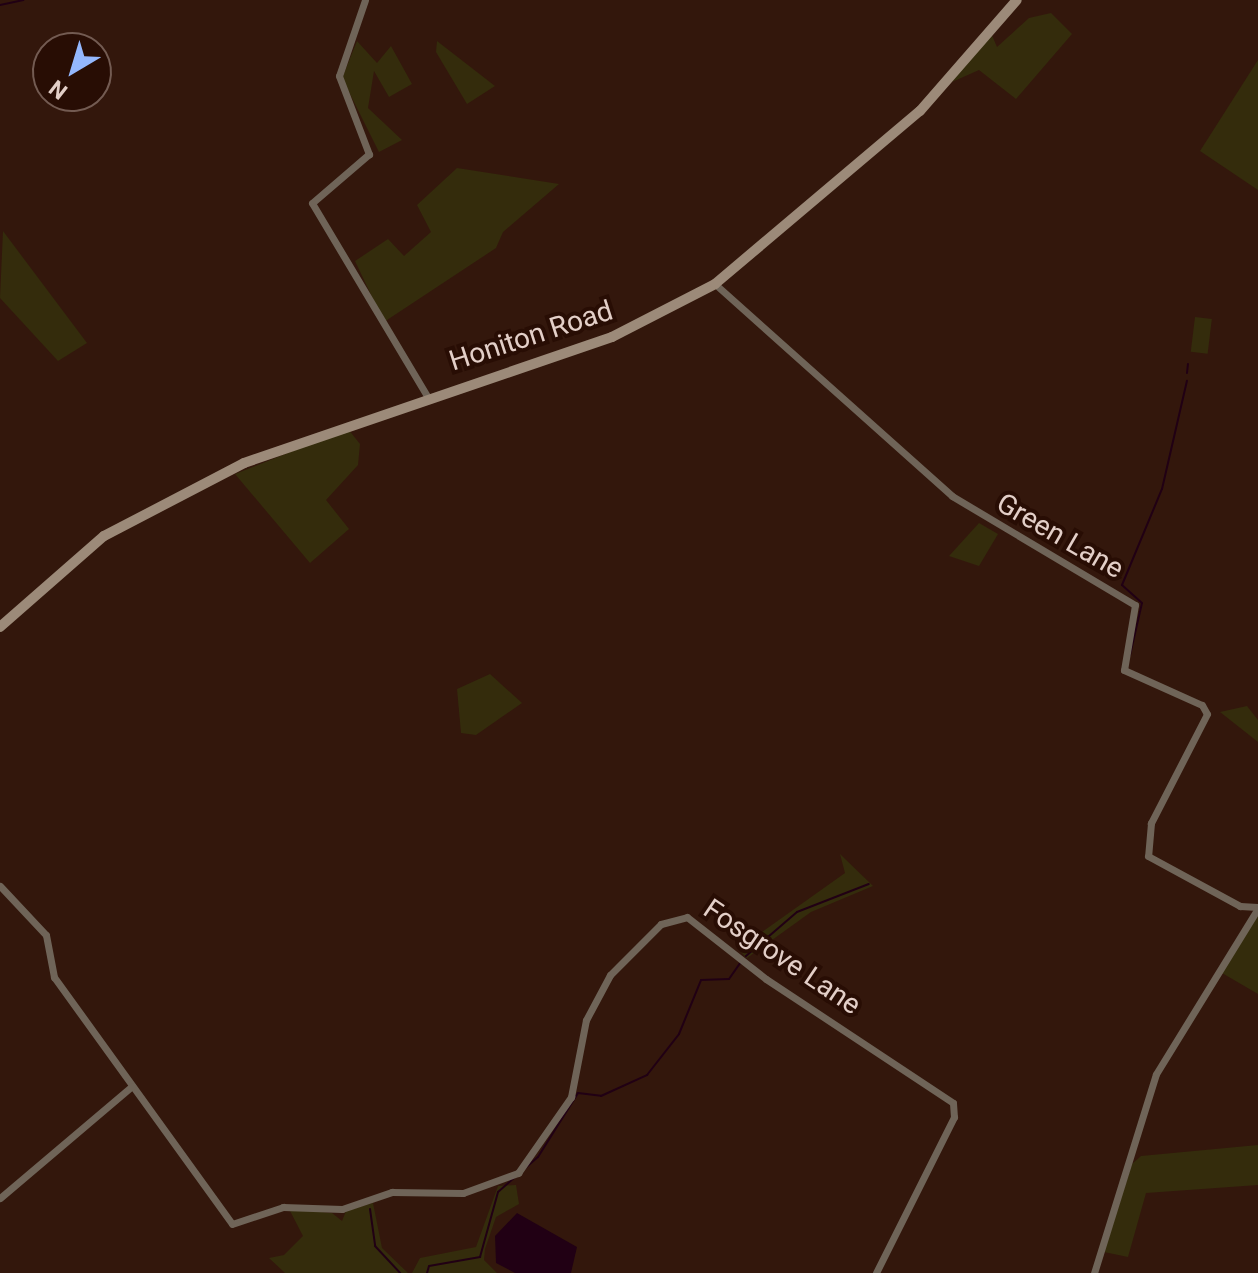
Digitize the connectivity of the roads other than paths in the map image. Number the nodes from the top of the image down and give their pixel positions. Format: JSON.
{"nodes":[{"id":1,"x":365,"y":0,"type":"edge"},
{"id":2,"x":1017,"y":0,"type":"edge"},
{"id":3,"x":715,"y":284,"type":"junction"},
{"id":4,"x":427,"y":396,"type":"junction"},
{"id":5,"x":0,"y":627,"type":"edge"},
{"id":6,"x":0,"y":886,"type":"edge"},
{"id":7,"x":1240,"y":906,"type":"junction"},
{"id":8,"x":1258,"y":908,"type":"edge"},
{"id":9,"x":1245,"y":923,"type":"junction"},
{"id":10,"x":132,"y":1086,"type":"junction"},
{"id":11,"x":0,"y":1198,"type":"edge"},
{"id":12,"x":876,"y":1273,"type":"edge"},
{"id":13,"x":1094,"y":1273,"type":"edge"}],
"edges":[{"from":1,"to":4,"type":"street"},
{"from":2,"to":3,"type":"main road","name":"Honiton Road"},
{"from":3,"to":4,"type":"main road","name":"Honiton Road"},
{"from":3,"to":7,"type":"street","name":"Green Lane"},
{"from":4,"to":5,"type":"main road","name":"Honiton Road"},
{"from":6,"to":10,"type":"street"},
{"from":7,"to":8,"type":"street"},
{"from":7,"to":9,"type":"street"},
{"from":8,"to":9,"type":"street"},
{"from":9,"to":13,"type":"street"},
{"from":10,"to":11,"type":"street"},
{"from":10,"to":12,"type":"street","name":"Fosgrove Lane"}]}
